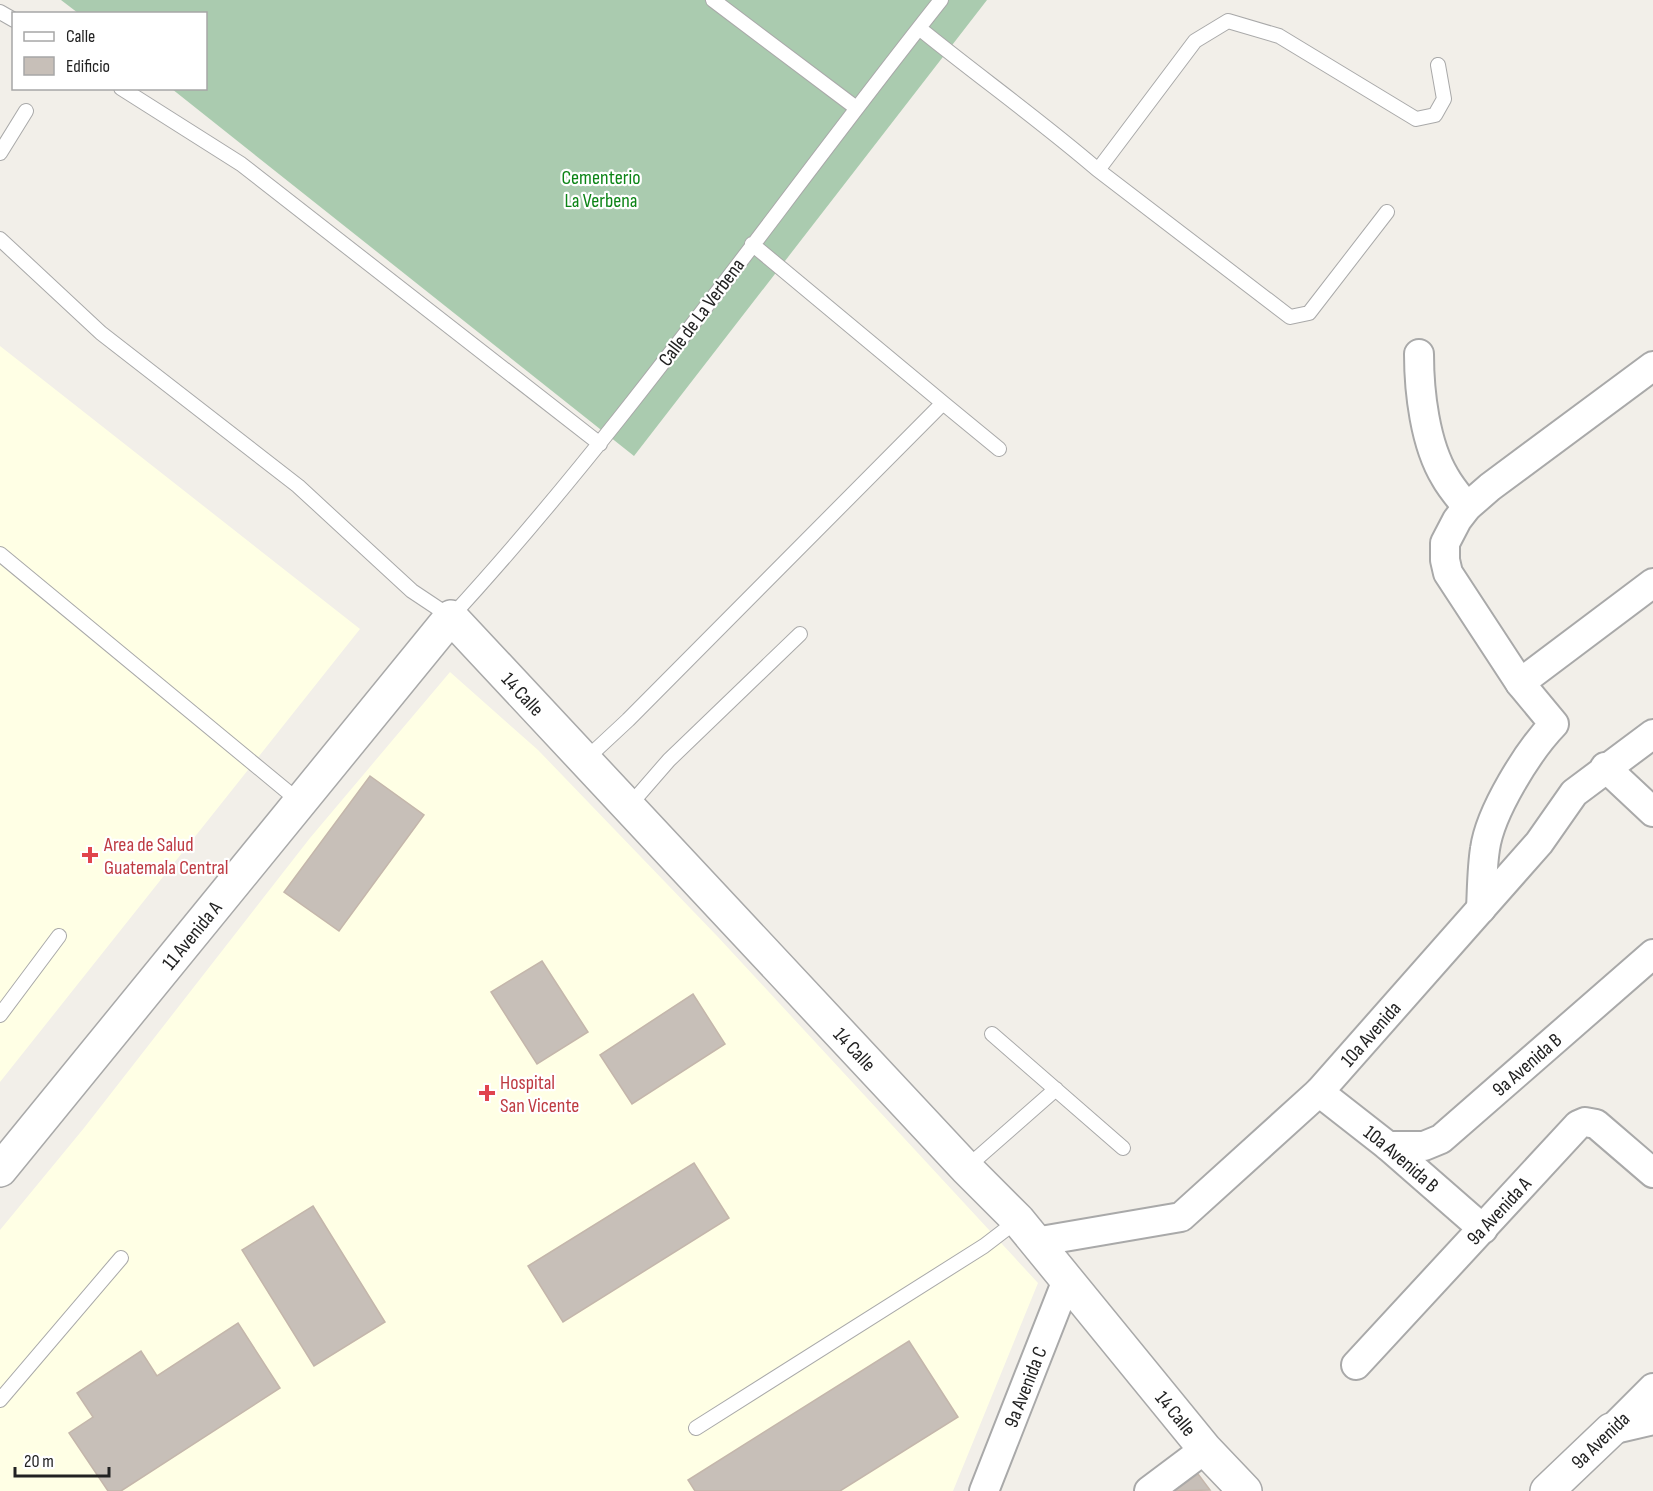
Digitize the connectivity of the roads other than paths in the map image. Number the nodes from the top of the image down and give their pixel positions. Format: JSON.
{"nodes":[{"id":1,"x":713,"y":0,"type":"edge"},
{"id":2,"x":941,"y":0,"type":"edge"},
{"id":3,"x":919,"y":28,"type":"junction"},
{"id":4,"x":1438,"y":65,"type":"dead end"},
{"id":5,"x":124,"y":90,"type":"edge"},
{"id":6,"x":855,"y":107,"type":"junction"},
{"id":7,"x":26,"y":111,"type":"dead end"},
{"id":8,"x":0,"y":153,"type":"edge"},
{"id":9,"x":1098,"y":170,"type":"junction"},
{"id":10,"x":1387,"y":212,"type":"dead end"},
{"id":11,"x":0,"y":239,"type":"edge"},
{"id":12,"x":752,"y":244,"type":"junction"},
{"id":13,"x":1419,"y":354,"type":"dead end"},
{"id":14,"x":1653,"y":366,"type":"edge"},
{"id":15,"x":943,"y":403,"type":"junction"},
{"id":16,"x":600,"y":444,"type":"junction"},
{"id":17,"x":999,"y":449,"type":"dead end"},
{"id":18,"x":1467,"y":507,"type":"junction"},
{"id":19,"x":0,"y":554,"type":"edge"},
{"id":20,"x":1653,"y":583,"type":"edge"},
{"id":21,"x":451,"y":617,"type":"junction"},
{"id":22,"x":800,"y":634,"type":"dead end"},
{"id":23,"x":1520,"y":683,"type":"junction"},
{"id":24,"x":1653,"y":734,"type":"edge"},
{"id":25,"x":585,"y":760,"type":"junction"},
{"id":26,"x":1605,"y":767,"type":"junction"},
{"id":27,"x":300,"y":802,"type":"junction"},
{"id":28,"x":629,"y":806,"type":"junction"},
{"id":29,"x":1653,"y":812,"type":"edge"},
{"id":30,"x":1481,"y":909,"type":"junction"},
{"id":31,"x":59,"y":936,"type":"dead end"},
{"id":32,"x":1653,"y":954,"type":"edge"},
{"id":33,"x":0,"y":1015,"type":"edge"},
{"id":34,"x":992,"y":1034,"type":"dead end"},
{"id":35,"x":1056,"y":1089,"type":"junction"},
{"id":36,"x":1319,"y":1092,"type":"junction"},
{"id":37,"x":1388,"y":1146,"type":"junction"},
{"id":38,"x":1123,"y":1148,"type":"dead end"},
{"id":39,"x":3,"y":1158,"type":"edge"},
{"id":40,"x":966,"y":1168,"type":"junction"},
{"id":41,"x":1653,"y":1173,"type":"edge"},
{"id":42,"x":1483,"y":1229,"type":"junction"},
{"id":43,"x":1026,"y":1231,"type":"junction"},
{"id":44,"x":121,"y":1258,"type":"dead end"},
{"id":45,"x":1067,"y":1281,"type":"junction"},
{"id":46,"x":1356,"y":1365,"type":"dead end"},
{"id":47,"x":1653,"y":1388,"type":"edge"},
{"id":48,"x":0,"y":1400,"type":"edge"},
{"id":49,"x":1653,"y":1420,"type":"edge"},
{"id":50,"x":696,"y":1428,"type":"dead end"},
{"id":51,"x":1611,"y":1430,"type":"junction"},
{"id":52,"x":1205,"y":1449,"type":"junction"},
{"id":53,"x":984,"y":1491,"type":"edge"},
{"id":54,"x":1149,"y":1491,"type":"edge"},
{"id":55,"x":1245,"y":1491,"type":"edge"},
{"id":56,"x":1547,"y":1491,"type":"edge"}],
"edges":[{"from":1,"to":6,"type":"lane"},
{"from":2,"to":3,"type":"lane","name":"Calle de La Verbena"},
{"from":3,"to":6,"type":"lane","name":"Calle de La Verbena"},
{"from":3,"to":9,"type":"lane"},
{"from":4,"to":9,"type":"lane"},
{"from":5,"to":16,"type":"lane"},
{"from":6,"to":12,"type":"lane","name":"Calle de La Verbena"},
{"from":7,"to":8,"type":"lane"},
{"from":9,"to":10,"type":"lane"},
{"from":11,"to":21,"type":"lane"},
{"from":12,"to":15,"type":"lane"},
{"from":12,"to":16,"type":"lane","name":"Calle de La Verbena"},
{"from":13,"to":18,"type":"street"},
{"from":14,"to":18,"type":"street"},
{"from":15,"to":17,"type":"lane"},
{"from":15,"to":25,"type":"lane"},
{"from":16,"to":21,"type":"lane","name":"Calle de La Verbena"},
{"from":18,"to":23,"type":"street"},
{"from":19,"to":27,"type":"lane"},
{"from":20,"to":23,"type":"street"},
{"from":21,"to":25,"type":"street","name":"14 Calle"},
{"from":21,"to":27,"type":"street","name":"11 Avenida A"},
{"from":22,"to":28,"type":"lane"},
{"from":23,"to":30,"type":"street"},
{"from":24,"to":26,"type":"street","name":"10a Avenida"},
{"from":25,"to":28,"type":"street","name":"14 Calle"},
{"from":26,"to":29,"type":"street"},
{"from":26,"to":30,"type":"street","name":"10a Avenida"},
{"from":27,"to":39,"type":"street","name":"11 Avenida A"},
{"from":28,"to":40,"type":"street","name":"14 Calle"},
{"from":30,"to":36,"type":"street","name":"10a Avenida"},
{"from":31,"to":33,"type":"lane"},
{"from":32,"to":37,"type":"street","name":"9a Avenida B"},
{"from":34,"to":35,"type":"lane"},
{"from":35,"to":38,"type":"lane"},
{"from":35,"to":40,"type":"lane"},
{"from":36,"to":37,"type":"street","name":"10a Avenida B"},
{"from":36,"to":43,"type":"street","name":"10a Avenida"},
{"from":37,"to":42,"type":"street","name":"10a Avenida B"},
{"from":40,"to":43,"type":"street","name":"14 Calle"},
{"from":41,"to":42,"type":"street","name":"9a Avenida A"},
{"from":42,"to":46,"type":"street","name":"9a Avenida A"},
{"from":43,"to":45,"type":"street","name":"14 Calle"},
{"from":43,"to":50,"type":"lane"},
{"from":44,"to":48,"type":"lane"},
{"from":45,"to":52,"type":"street","name":"14 Calle"},
{"from":45,"to":53,"type":"street","name":"9a Avenida C"},
{"from":47,"to":51,"type":"street","name":"9a Avenida"},
{"from":49,"to":51,"type":"street"},
{"from":51,"to":56,"type":"street","name":"9a Avenida"},
{"from":52,"to":54,"type":"street"},
{"from":52,"to":55,"type":"street","name":"14 Calle"}]}
